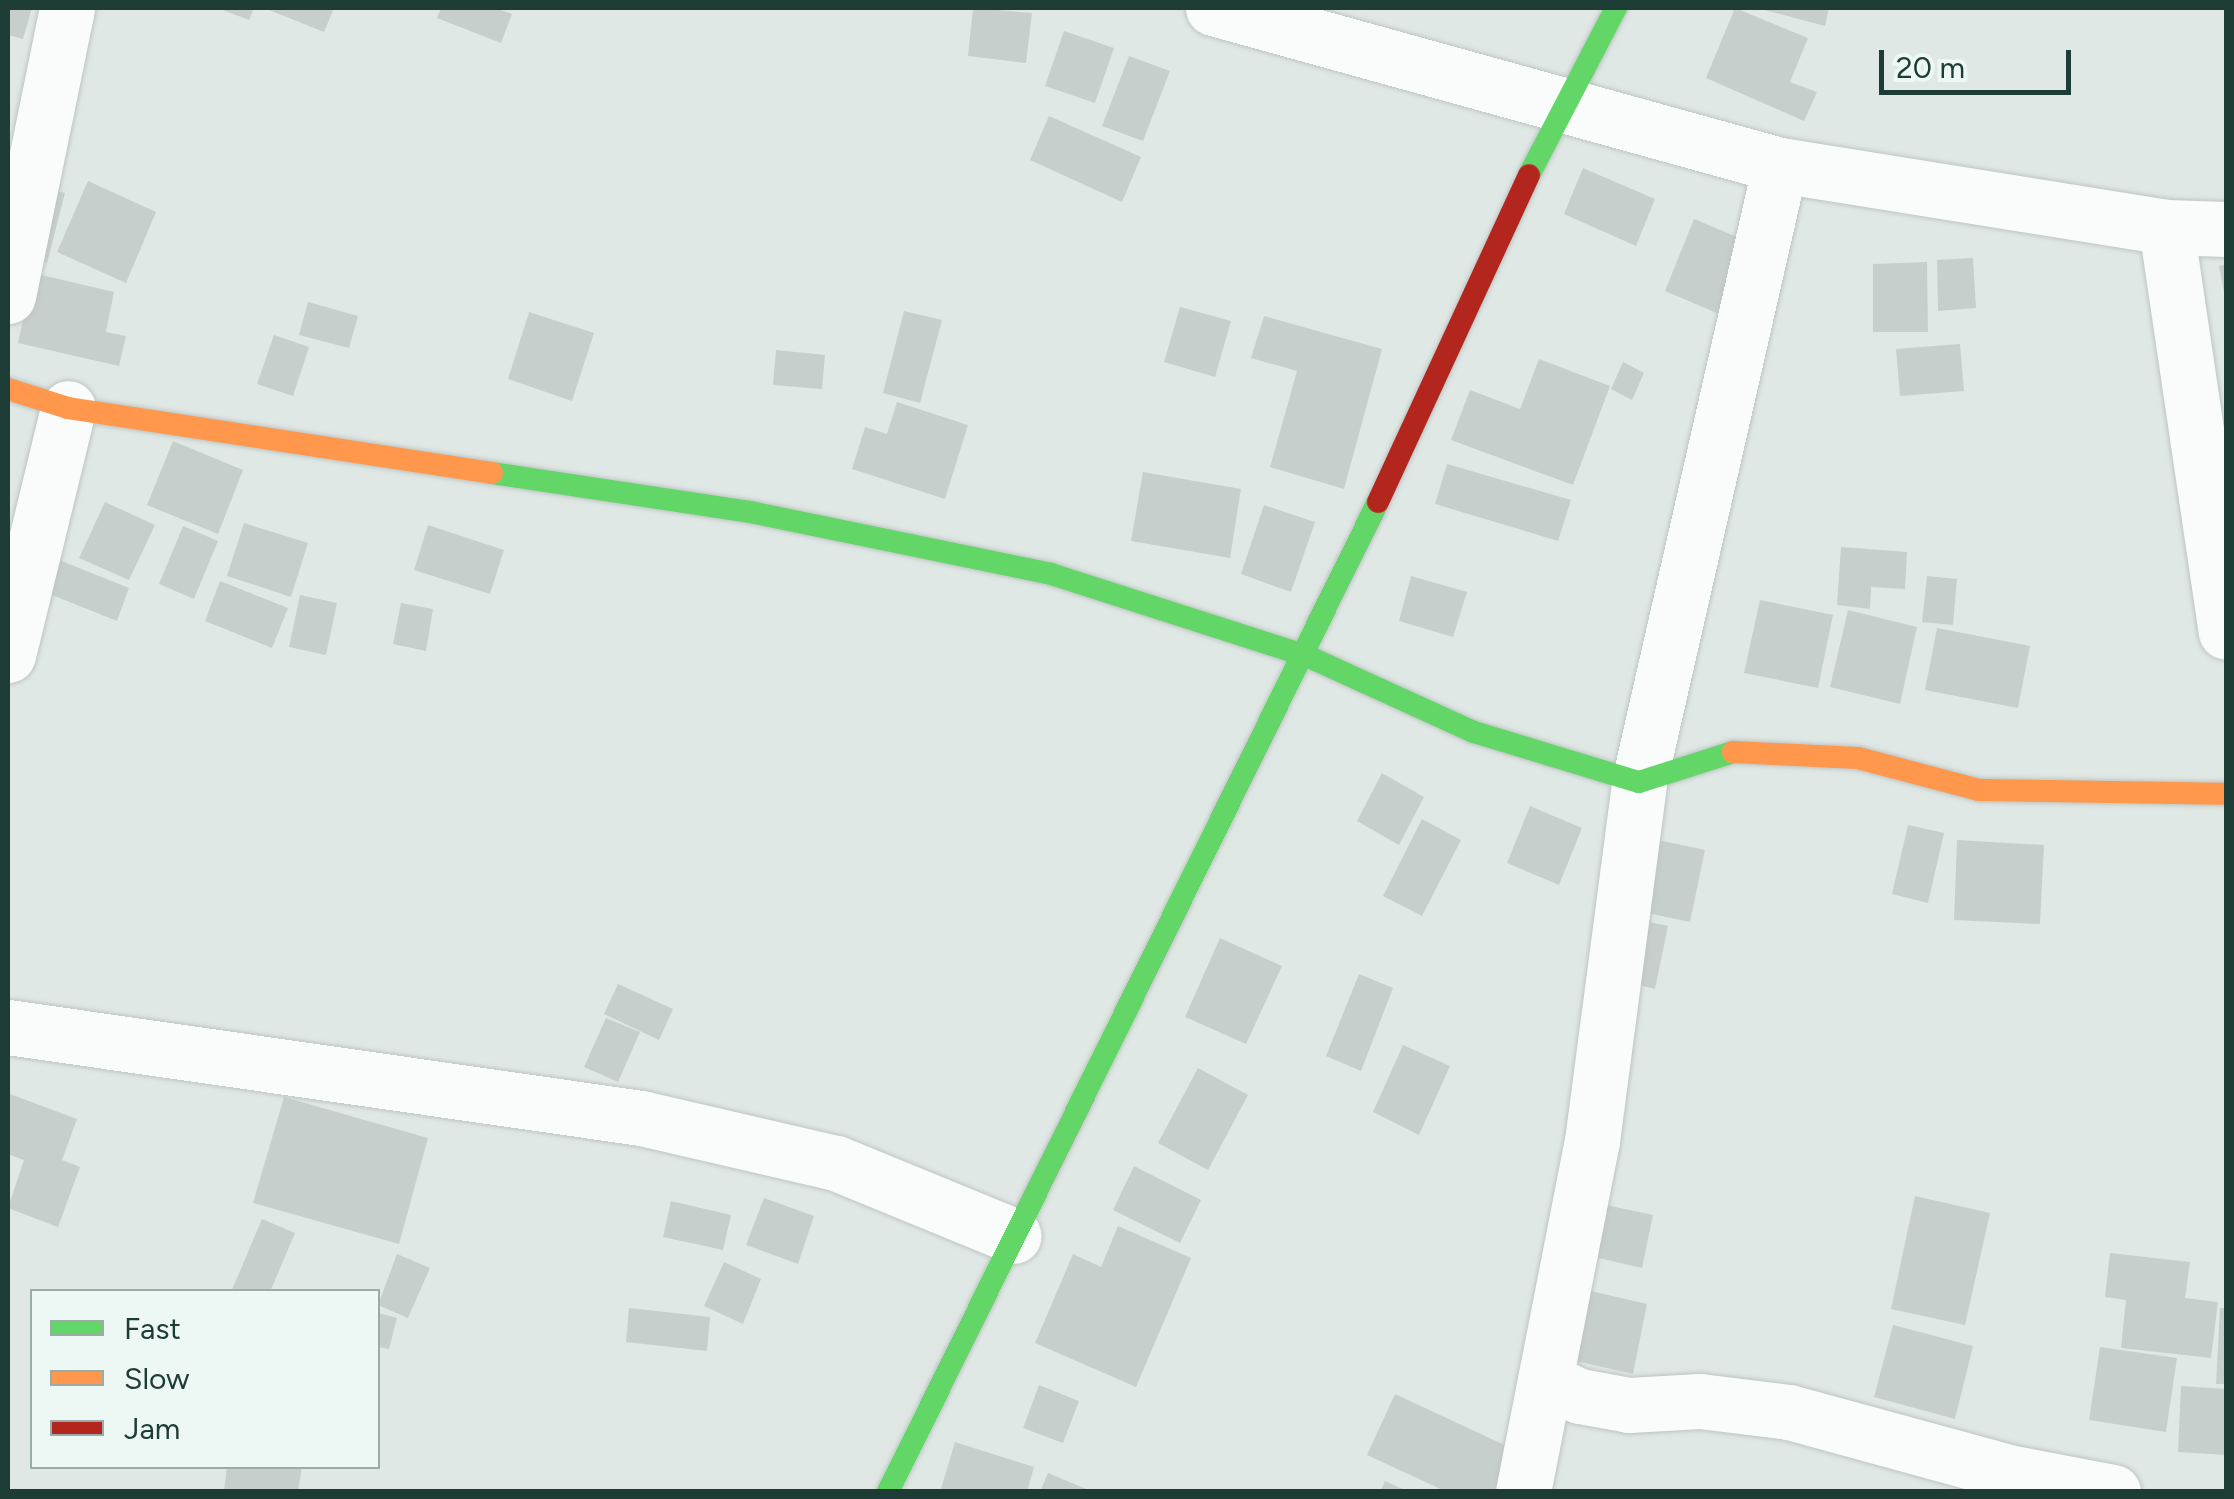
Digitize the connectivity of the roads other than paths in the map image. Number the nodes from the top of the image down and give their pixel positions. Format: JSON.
{"nodes":[{"id":1,"x":67,"y":8,"type":"edge"},
{"id":2,"x":1213,"y":8,"type":"edge"},
{"id":3,"x":1616,"y":8,"type":"edge"},
{"id":4,"x":1564,"y":100,"type":"junction"},
{"id":5,"x":1780,"y":165,"type":"junction"},
{"id":6,"x":2166,"y":227,"type":"junction"},
{"id":7,"x":2226,"y":229,"type":"edge"},
{"id":8,"x":8,"y":296,"type":"edge"},
{"id":9,"x":8,"y":390,"type":"edge"},
{"id":10,"x":68,"y":408,"type":"junction"},
{"id":11,"x":2226,"y":632,"type":"edge"},
{"id":12,"x":8,"y":655,"type":"edge"},
{"id":13,"x":1307,"y":656,"type":"junction"},
{"id":14,"x":1639,"y":782,"type":"junction"},
{"id":15,"x":2226,"y":794,"type":"edge"},
{"id":16,"x":8,"y":1028,"type":"edge"},
{"id":17,"x":1014,"y":1236,"type":"junction"},
{"id":18,"x":1545,"y":1380,"type":"junction"},
{"id":19,"x":888,"y":1492,"type":"edge"},
{"id":20,"x":1523,"y":1492,"type":"edge"},
{"id":21,"x":2112,"y":1492,"type":"edge"}],
"edges":[{"from":1,"to":8,"type":"street"},
{"from":2,"to":4,"type":"street"},
{"from":3,"to":4,"type":"street"},
{"from":4,"to":5,"type":"street"},
{"from":4,"to":13,"type":"street"},
{"from":5,"to":6,"type":"street"},
{"from":5,"to":14,"type":"street"},
{"from":6,"to":7,"type":"street"},
{"from":6,"to":11,"type":"street"},
{"from":9,"to":10,"type":"street"},
{"from":10,"to":12,"type":"street"},
{"from":10,"to":13,"type":"street"},
{"from":13,"to":14,"type":"street"},
{"from":13,"to":17,"type":"street"},
{"from":14,"to":15,"type":"street"},
{"from":14,"to":18,"type":"street"},
{"from":16,"to":17,"type":"street"},
{"from":17,"to":19,"type":"street"},
{"from":18,"to":20,"type":"street"},
{"from":18,"to":21,"type":"street"}]}
